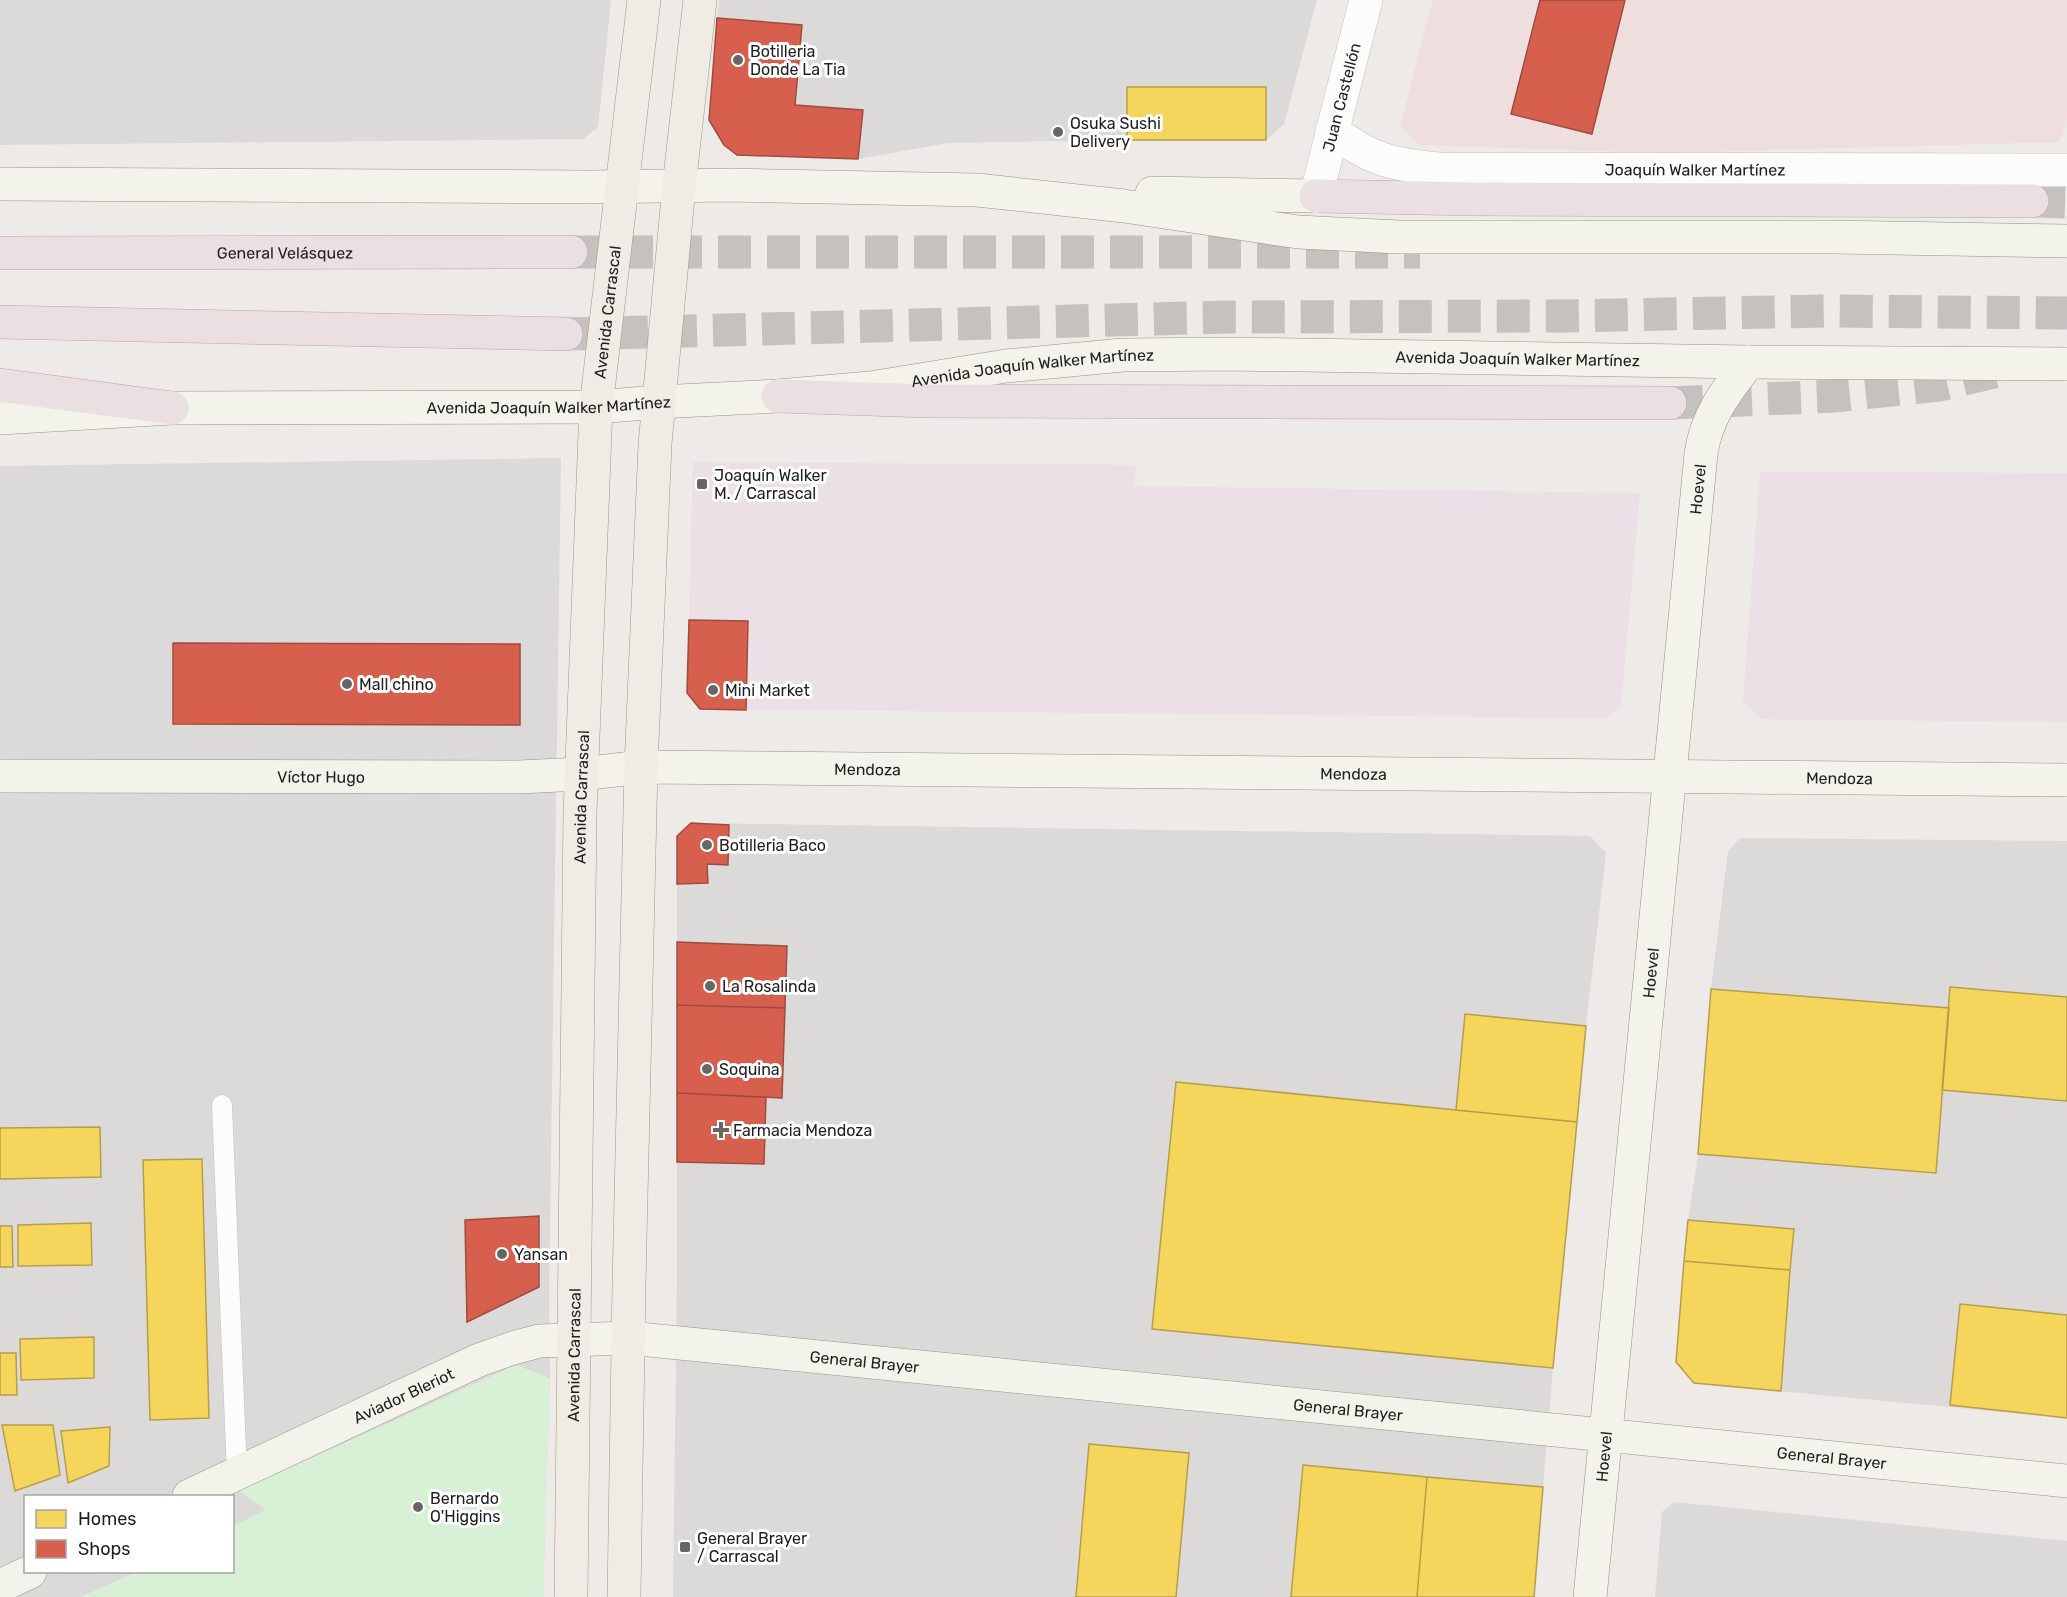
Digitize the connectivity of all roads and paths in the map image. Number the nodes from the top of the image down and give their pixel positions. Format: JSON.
{"nodes":[{"id":1,"x":644,"y":0,"type":"edge"},
{"id":2,"x":700,"y":0,"type":"edge"},
{"id":3,"x":1366,"y":0,"type":"edge"},
{"id":4,"x":1332,"y":130,"type":"junction"},
{"id":5,"x":2067,"y":170,"type":"edge"},
{"id":6,"x":0,"y":184,"type":"edge"},
{"id":7,"x":621,"y":186,"type":"junction"},
{"id":8,"x":679,"y":186,"type":"junction"},
{"id":9,"x":977,"y":190,"type":"junction"},
{"id":10,"x":1316,"y":196,"type":"junction"},
{"id":11,"x":2032,"y":201,"type":"tunnel mouth"},
{"id":12,"x":2067,"y":241,"type":"edge"},
{"id":13,"x":571,"y":252,"type":"tunnel mouth"},
{"id":14,"x":0,"y":253,"type":"edge"},
{"id":15,"x":0,"y":322,"type":"edge"},
{"id":16,"x":566,"y":334,"type":"tunnel mouth"},
{"id":17,"x":1749,"y":362,"type":"junction"},
{"id":18,"x":2067,"y":363,"type":"edge"},
{"id":19,"x":0,"y":386,"type":"edge"},
{"id":20,"x":778,"y":396,"type":"junction"},
{"id":21,"x":658,"y":402,"type":"junction"},
{"id":22,"x":1670,"y":403,"type":"tunnel mouth"},
{"id":23,"x":596,"y":407,"type":"junction"},
{"id":24,"x":172,"y":408,"type":"junction"},
{"id":25,"x":0,"y":418,"type":"edge"},
{"id":26,"x":641,"y":767,"type":"junction"},
{"id":27,"x":581,"y":774,"type":"junction"},
{"id":28,"x":0,"y":776,"type":"edge"},
{"id":29,"x":1670,"y":777,"type":"junction"},
{"id":30,"x":2067,"y":780,"type":"edge"},
{"id":31,"x":222,"y":1105,"type":"dead end"},
{"id":32,"x":629,"y":1338,"type":"junction"},
{"id":33,"x":575,"y":1339,"type":"junction"},
{"id":34,"x":1606,"y":1435,"type":"junction"},
{"id":35,"x":237,"y":1474,"type":"junction"},
{"id":36,"x":2067,"y":1481,"type":"edge"},
{"id":37,"x":193,"y":1495,"type":"edge"},
{"id":38,"x":28,"y":1573,"type":"edge"},
{"id":39,"x":0,"y":1586,"type":"edge"},
{"id":40,"x":571,"y":1597,"type":"edge"},
{"id":41,"x":624,"y":1597,"type":"edge"},
{"id":42,"x":1590,"y":1597,"type":"edge"}],
"edges":[{"from":1,"to":7,"type":"main road","name":"Avenida Carrascal"},
{"from":2,"to":8,"type":"main road"},
{"from":3,"to":4,"type":"street","name":"Juan Castellón"},
{"from":4,"to":5,"type":"street","name":"Joaquín Walker Martínez"},
{"from":4,"to":10,"type":"street","name":"Juan Castellón"},
{"from":6,"to":7,"type":"street"},
{"from":7,"to":8,"type":"street"},
{"from":7,"to":23,"type":"main road","name":"Avenida Carrascal"},
{"from":8,"to":9,"type":"street"},
{"from":8,"to":21,"type":"main road"},
{"from":9,"to":10,"type":"street"},
{"from":9,"to":12,"type":"street"},
{"from":10,"to":11,"type":"highway"},
{"from":13,"to":14,"type":"highway","name":"General Velásquez"},
{"from":15,"to":16,"type":"highway"},
{"from":17,"to":18,"type":"street","name":"Avenida Joaquín Walker Martínez"},
{"from":17,"to":20,"type":"street","name":"Avenida Joaquín Walker Martínez"},
{"from":17,"to":29,"type":"street","name":"Hoevel"},
{"from":19,"to":24,"type":"highway"},
{"from":20,"to":21,"type":"street","name":"Avenida Joaquín Walker Martínez"},
{"from":20,"to":22,"type":"highway"},
{"from":21,"to":23,"type":"street","name":"Avenida Joaquín Walker Martínez"},
{"from":21,"to":26,"type":"main road"},
{"from":23,"to":24,"type":"street","name":"Avenida Joaquín Walker Martínez"},
{"from":23,"to":27,"type":"main road","name":"Avenida Carrascal"},
{"from":24,"to":25,"type":"street","name":"Avenida Joaquín Walker Martínez"},
{"from":26,"to":27,"type":"street","name":"Víctor Hugo"},
{"from":26,"to":29,"type":"street","name":"Mendoza"},
{"from":26,"to":32,"type":"main road"},
{"from":27,"to":28,"type":"street","name":"Víctor Hugo"},
{"from":27,"to":33,"type":"main road","name":"Avenida Carrascal"},
{"from":29,"to":30,"type":"street","name":"Mendoza"},
{"from":29,"to":34,"type":"street","name":"Hoevel"},
{"from":31,"to":35,"type":"lane"},
{"from":32,"to":33,"type":"street","name":"Aviador Bleriot"},
{"from":32,"to":34,"type":"street","name":"General Brayer"},
{"from":32,"to":41,"type":"main road"},
{"from":33,"to":35,"type":"street","name":"Aviador Bleriot"},
{"from":33,"to":40,"type":"main road","name":"Avenida Carrascal"},
{"from":34,"to":36,"type":"street","name":"General Brayer"},
{"from":34,"to":42,"type":"street","name":"Hoevel"},
{"from":35,"to":37,"type":"street","name":"Aviador Bleriot"},
{"from":38,"to":39,"type":"street"}]}
